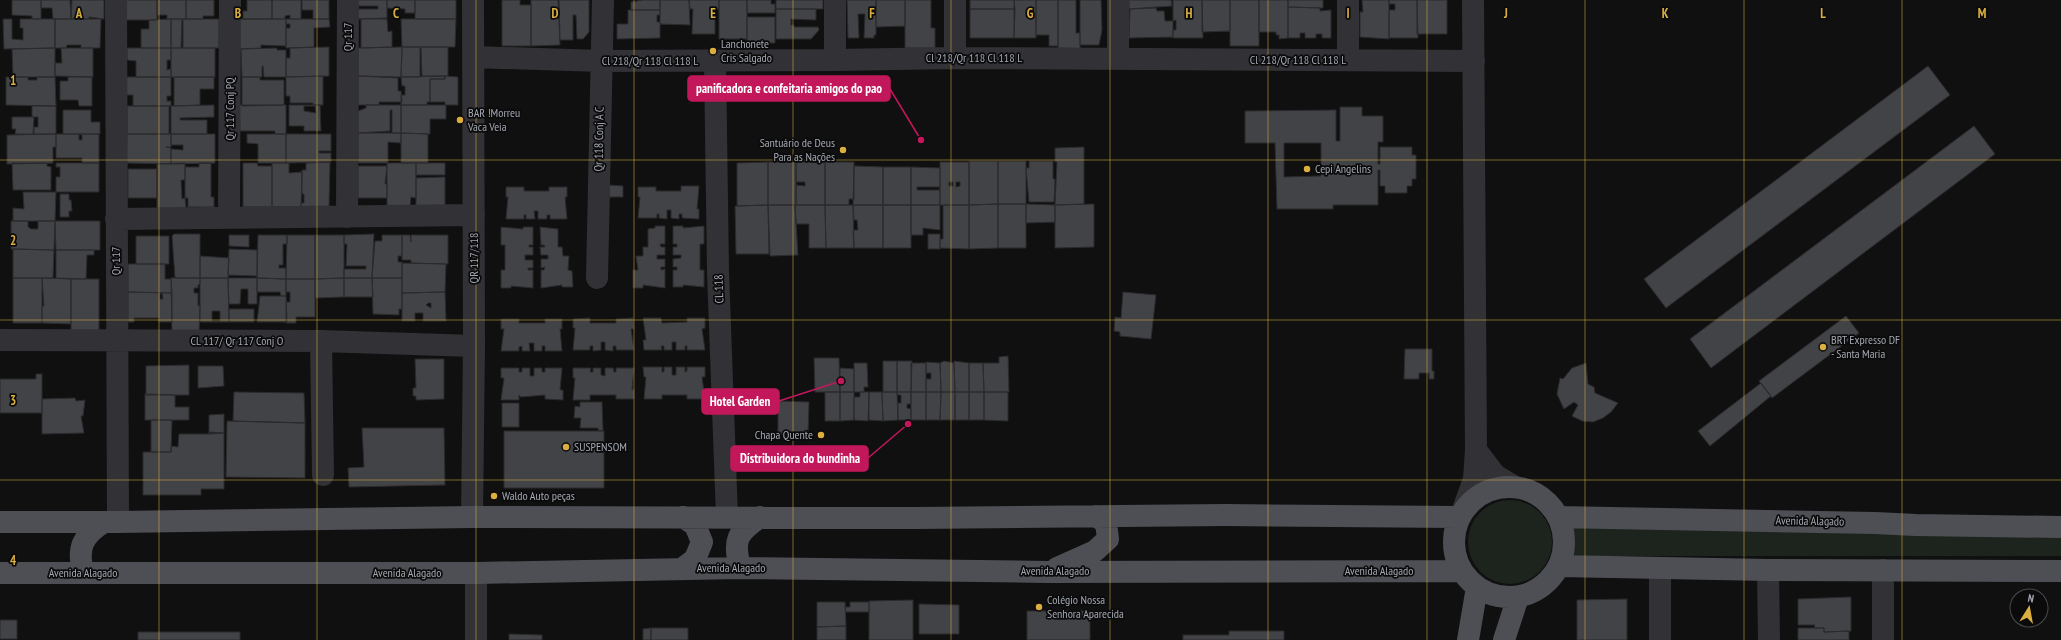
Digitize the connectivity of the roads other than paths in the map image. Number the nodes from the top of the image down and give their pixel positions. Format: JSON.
{"nodes":[{"id":1,"x":116,"y":0,"type":"edge"},
{"id":2,"x":230,"y":0,"type":"edge"},
{"id":3,"x":348,"y":0,"type":"edge"},
{"id":4,"x":473,"y":0,"type":"edge"},
{"id":5,"x":603,"y":0,"type":"edge"},
{"id":6,"x":835,"y":0,"type":"edge"},
{"id":7,"x":955,"y":0,"type":"edge"},
{"id":8,"x":1118,"y":0,"type":"edge"},
{"id":9,"x":1348,"y":0,"type":"edge"},
{"id":10,"x":1473,"y":0,"type":"edge"},
{"id":11,"x":474,"y":57,"type":"junction"},
{"id":12,"x":955,"y":58,"type":"junction"},
{"id":13,"x":1118,"y":58,"type":"junction"},
{"id":14,"x":835,"y":60,"type":"junction"},
{"id":15,"x":1348,"y":60,"type":"junction"},
{"id":16,"x":601,"y":61,"type":"junction"},
{"id":17,"x":715,"y":61,"type":"junction"},
{"id":18,"x":1474,"y":61,"type":"junction"},
{"id":19,"x":474,"y":215,"type":"junction"},
{"id":20,"x":347,"y":217,"type":"junction"},
{"id":21,"x":116,"y":218,"type":"junction"},
{"id":22,"x":229,"y":218,"type":"junction"},
{"id":23,"x":597,"y":278,"type":"dead end"},
{"id":24,"x":0,"y":340,"type":"edge"},
{"id":25,"x":116,"y":341,"type":"junction"},
{"id":26,"x":321,"y":341,"type":"junction"},
{"id":27,"x":474,"y":346,"type":"junction"},
{"id":28,"x":1476,"y":450,"type":"junction"},
{"id":29,"x":323,"y":475,"type":"dead end"},
{"id":30,"x":1515,"y":487,"type":"junction"},
{"id":31,"x":1461,"y":513,"type":"junction"},
{"id":32,"x":1096,"y":516,"type":"junction"},
{"id":33,"x":472,"y":517,"type":"junction"},
{"id":34,"x":683,"y":517,"type":"junction"},
{"id":35,"x":728,"y":517,"type":"junction"},
{"id":36,"x":760,"y":517,"type":"junction"},
{"id":37,"x":1558,"y":517,"type":"junction"},
{"id":38,"x":0,"y":522,"type":"edge"},
{"id":39,"x":111,"y":522,"type":"junction"},
{"id":40,"x":2061,"y":527,"type":"edge"},
{"id":41,"x":1559,"y":566,"type":"junction"},
{"id":42,"x":683,"y":568,"type":"junction"},
{"id":43,"x":740,"y":568,"type":"junction"},
{"id":44,"x":1660,"y":569,"type":"junction"},
{"id":45,"x":1768,"y":570,"type":"junction"},
{"id":46,"x":1883,"y":570,"type":"junction"},
{"id":47,"x":1461,"y":571,"type":"junction"},
{"id":48,"x":1048,"y":572,"type":"junction"},
{"id":49,"x":2061,"y":572,"type":"edge"},
{"id":50,"x":0,"y":573,"type":"edge"},
{"id":51,"x":83,"y":573,"type":"junction"},
{"id":52,"x":476,"y":573,"type":"junction"},
{"id":53,"x":1477,"y":587,"type":"junction"},
{"id":54,"x":1518,"y":597,"type":"junction"},
{"id":55,"x":476,"y":640,"type":"edge"},
{"id":56,"x":1468,"y":640,"type":"edge"},
{"id":57,"x":1504,"y":640,"type":"edge"},
{"id":58,"x":1660,"y":640,"type":"edge"},
{"id":59,"x":1768,"y":640,"type":"edge"},
{"id":60,"x":1883,"y":640,"type":"edge"}],
"edges":[{"from":1,"to":21,"type":"street","name":"Qr 117"},
{"from":2,"to":22,"type":"street","name":"Qr 117 Conj PQ"},
{"from":3,"to":20,"type":"street","name":"Qr 117"},
{"from":4,"to":11,"type":"street","name":"QR 117/118"},
{"from":5,"to":16,"type":"street","name":"Qr 118 Conj A C"},
{"from":6,"to":14,"type":"street"},
{"from":7,"to":12,"type":"street"},
{"from":8,"to":13,"type":"street"},
{"from":9,"to":15,"type":"street"},
{"from":10,"to":18,"type":"street"},
{"from":11,"to":16,"type":"street","name":"Cl 218/Qr 118 Cl 118 L"},
{"from":11,"to":19,"type":"street","name":"QR 117/118"},
{"from":12,"to":13,"type":"street","name":"Cl 218/Qr 118 Cl 118 L"},
{"from":12,"to":14,"type":"street","name":"Cl 218/Qr 118 Cl 118 L"},
{"from":13,"to":15,"type":"street","name":"Cl 218/Qr 118 Cl 118 L"},
{"from":14,"to":17,"type":"street","name":"Cl 218/Qr 118 Cl 118 L"},
{"from":15,"to":18,"type":"street","name":"Cl 218/Qr 118 Cl 118 L"},
{"from":16,"to":17,"type":"street","name":"Cl 218/Qr 118 Cl 118 L"},
{"from":16,"to":23,"type":"street","name":"Qr 118 Conj A C"},
{"from":17,"to":35,"type":"street","name":"CL 118"},
{"from":18,"to":28,"type":"street"},
{"from":19,"to":20,"type":"street"},
{"from":19,"to":27,"type":"street","name":"QR 117/118"},
{"from":20,"to":22,"type":"street"},
{"from":21,"to":22,"type":"street"},
{"from":21,"to":25,"type":"street","name":"Qr 117"},
{"from":24,"to":25,"type":"street","name":"CL 117/ Qr 117 Conj O"},
{"from":25,"to":26,"type":"street","name":"CL 117/ Qr 117 Conj O"},
{"from":25,"to":39,"type":"street","name":"Qr 117"},
{"from":26,"to":27,"type":"street","name":"CL 117/ Qr 117 Conj O"},
{"from":26,"to":29,"type":"street"},
{"from":27,"to":33,"type":"street","name":"QR 117/118"},
{"from":28,"to":30,"type":"street"},
{"from":28,"to":31,"type":"street"},
{"from":30,"to":31,"type":"main road"},
{"from":30,"to":37,"type":"main road"},
{"from":31,"to":32,"type":"main road"},
{"from":31,"to":47,"type":"main road"},
{"from":32,"to":36,"type":"main road"},
{"from":32,"to":48,"type":"main road"},
{"from":33,"to":34,"type":"main road"},
{"from":33,"to":39,"type":"main road"},
{"from":34,"to":35,"type":"main road"},
{"from":34,"to":42,"type":"main road"},
{"from":35,"to":36,"type":"main road"},
{"from":36,"to":43,"type":"main road"},
{"from":37,"to":40,"type":"main road","name":"Avenida Alagado"},
{"from":37,"to":41,"type":"main road"},
{"from":38,"to":39,"type":"main road"},
{"from":39,"to":51,"type":"main road"},
{"from":41,"to":44,"type":"main road"},
{"from":41,"to":54,"type":"main road"},
{"from":42,"to":43,"type":"main road","name":"Avenida Alagado"},
{"from":42,"to":52,"type":"main road","name":"Avenida Alagado"},
{"from":43,"to":48,"type":"main road","name":"Avenida Alagado"},
{"from":44,"to":45,"type":"main road"},
{"from":44,"to":58,"type":"street"},
{"from":45,"to":46,"type":"main road"},
{"from":45,"to":59,"type":"street"},
{"from":46,"to":49,"type":"main road"},
{"from":46,"to":60,"type":"street"},
{"from":47,"to":48,"type":"main road","name":"Avenida Alagado"},
{"from":47,"to":53,"type":"main road"},
{"from":50,"to":51,"type":"main road","name":"Avenida Alagado"},
{"from":51,"to":52,"type":"main road","name":"Avenida Alagado"},
{"from":52,"to":55,"type":"street"},
{"from":53,"to":54,"type":"main road"},
{"from":53,"to":56,"type":"main road"},
{"from":54,"to":57,"type":"main road"}]}
